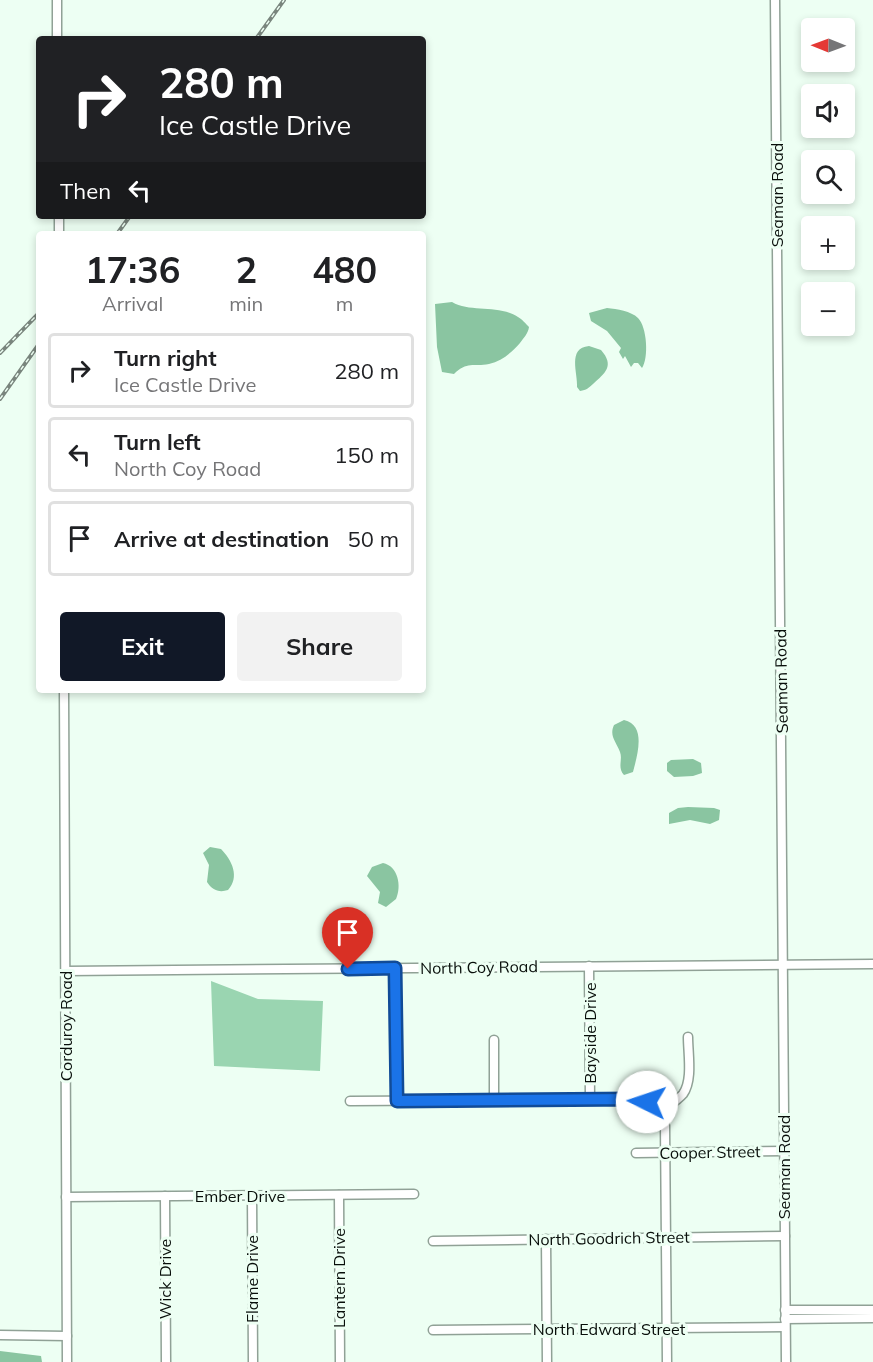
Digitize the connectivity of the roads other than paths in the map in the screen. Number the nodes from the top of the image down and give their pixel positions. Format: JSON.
{"nodes":[{"id":1,"x":57,"y":0,"type":"edge"},
{"id":2,"x":775,"y":0,"type":"edge"},
{"id":3,"x":57,"y":36,"type":"edge"},
{"id":4,"x":64,"y":693,"type":"edge"},
{"id":5,"x":873,"y":964,"type":"edge"},
{"id":6,"x":784,"y":965,"type":"junction"},
{"id":7,"x":590,"y":966,"type":"junction"},
{"id":8,"x":395,"y":968,"type":"junction"},
{"id":9,"x":66,"y":971,"type":"junction"},
{"id":10,"x":688,"y":1037,"type":"dead end"},
{"id":11,"x":494,"y":1040,"type":"dead end"},
{"id":12,"x":494,"y":1100,"type":"junction"},
{"id":13,"x":590,"y":1100,"type":"junction"},
{"id":14,"x":350,"y":1101,"type":"dead end"},
{"id":15,"x":397,"y":1101,"type":"junction"},
{"id":16,"x":660,"y":1112,"type":"junction"},
{"id":17,"x":784,"y":1151,"type":"junction"},
{"id":18,"x":665,"y":1152,"type":"junction"},
{"id":19,"x":636,"y":1153,"type":"dead end"},
{"id":20,"x":414,"y":1194,"type":"dead end"},
{"id":21,"x":339,"y":1195,"type":"junction"},
{"id":22,"x":165,"y":1196,"type":"junction"},
{"id":23,"x":252,"y":1196,"type":"junction"},
{"id":24,"x":66,"y":1197,"type":"junction"},
{"id":25,"x":785,"y":1236,"type":"junction"},
{"id":26,"x":666,"y":1237,"type":"junction"},
{"id":27,"x":546,"y":1239,"type":"junction"},
{"id":28,"x":433,"y":1241,"type":"dead end"},
{"id":29,"x":873,"y":1310,"type":"edge"},
{"id":30,"x":873,"y":1318,"type":"edge"},
{"id":31,"x":785,"y":1319,"type":"junction"},
{"id":32,"x":666,"y":1328,"type":"junction"},
{"id":33,"x":547,"y":1329,"type":"junction"},
{"id":34,"x":433,"y":1330,"type":"dead end"},
{"id":35,"x":0,"y":1335,"type":"edge"},
{"id":36,"x":67,"y":1336,"type":"junction"},
{"id":37,"x":67,"y":1362,"type":"edge"},
{"id":38,"x":166,"y":1362,"type":"edge"},
{"id":39,"x":252,"y":1362,"type":"edge"},
{"id":40,"x":339,"y":1362,"type":"edge"},
{"id":41,"x":547,"y":1362,"type":"edge"},
{"id":42,"x":667,"y":1362,"type":"edge"},
{"id":43,"x":786,"y":1362,"type":"edge"}],
"edges":[{"from":1,"to":3,"type":"street"},
{"from":2,"to":6,"type":"street","name":"Seaman Road"},
{"from":4,"to":9,"type":"street","name":"Corduroy Road"},
{"from":5,"to":6,"type":"street","name":"North Coy Road"},
{"from":6,"to":7,"type":"street","name":"North Coy Road"},
{"from":6,"to":17,"type":"street","name":"Seaman Road"},
{"from":7,"to":8,"type":"street","name":"North Coy Road"},
{"from":7,"to":13,"type":"street","name":"Bayside Drive"},
{"from":8,"to":9,"type":"street","name":"North Coy Road"},
{"from":8,"to":15,"type":"street"},
{"from":9,"to":24,"type":"street","name":"Corduroy Road"},
{"from":10,"to":16,"type":"street"},
{"from":11,"to":12,"type":"street"},
{"from":12,"to":13,"type":"street"},
{"from":12,"to":15,"type":"street"},
{"from":13,"to":16,"type":"street"},
{"from":14,"to":15,"type":"street"},
{"from":16,"to":18,"type":"street"},
{"from":17,"to":18,"type":"street","name":"Cooper Street"},
{"from":17,"to":25,"type":"street","name":"Seaman Road"},
{"from":18,"to":19,"type":"street","name":"Cooper Street"},
{"from":18,"to":26,"type":"street"},
{"from":20,"to":21,"type":"street","name":"Ember Drive"},
{"from":21,"to":23,"type":"street","name":"Ember Drive"},
{"from":21,"to":40,"type":"street","name":"Lantern Drive"},
{"from":22,"to":23,"type":"street","name":"Ember Drive"},
{"from":22,"to":24,"type":"street","name":"Ember Drive"},
{"from":22,"to":38,"type":"street","name":"Wick Drive"},
{"from":23,"to":39,"type":"street","name":"Flame Drive"},
{"from":24,"to":36,"type":"street","name":"Corduroy Road"},
{"from":25,"to":26,"type":"street","name":"North Goodrich Street"},
{"from":25,"to":31,"type":"street","name":"Seaman Road"},
{"from":26,"to":27,"type":"street","name":"North Goodrich Street"},
{"from":26,"to":32,"type":"street"},
{"from":27,"to":28,"type":"street","name":"North Goodrich Street"},
{"from":27,"to":33,"type":"street"},
{"from":29,"to":31,"type":"street"},
{"from":30,"to":31,"type":"street"},
{"from":31,"to":32,"type":"street","name":"North Edward Street"},
{"from":31,"to":43,"type":"street","name":"Seaman Road"},
{"from":32,"to":33,"type":"street","name":"North Edward Street"},
{"from":32,"to":42,"type":"street"},
{"from":33,"to":34,"type":"street","name":"North Edward Street"},
{"from":33,"to":41,"type":"street"},
{"from":35,"to":36,"type":"street"},
{"from":36,"to":37,"type":"street","name":"Corduroy Road"}]}
